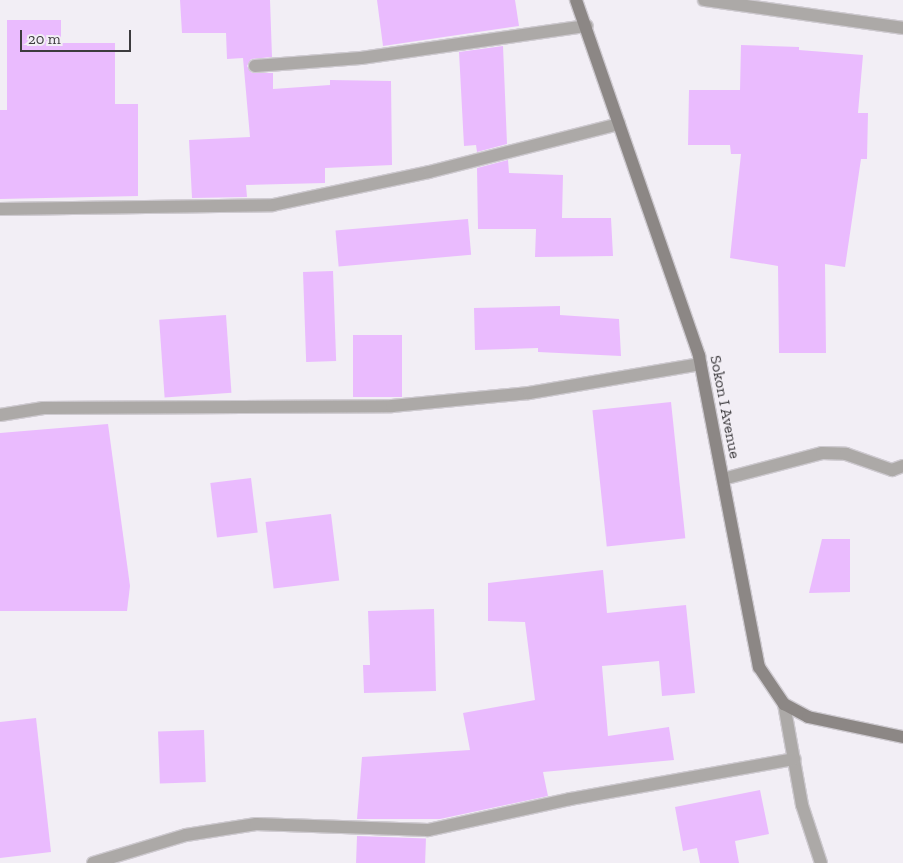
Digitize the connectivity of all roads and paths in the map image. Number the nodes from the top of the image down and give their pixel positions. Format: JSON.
{"nodes":[{"id":1,"x":576,"y":0,"type":"edge"},
{"id":2,"x":704,"y":0,"type":"edge"},
{"id":3,"x":587,"y":26,"type":"junction"},
{"id":4,"x":903,"y":28,"type":"edge"},
{"id":5,"x":254,"y":66,"type":"dead end"},
{"id":6,"x":619,"y":124,"type":"junction"},
{"id":7,"x":0,"y":209,"type":"edge"},
{"id":8,"x":701,"y":364,"type":"junction"},
{"id":9,"x":0,"y":415,"type":"edge"},
{"id":10,"x":903,"y":466,"type":"edge"},
{"id":11,"x":723,"y":479,"type":"junction"},
{"id":12,"x":784,"y":704,"type":"junction"},
{"id":13,"x":903,"y":737,"type":"edge"},
{"id":14,"x":794,"y":759,"type":"junction"},
{"id":15,"x":93,"y":863,"type":"edge"},
{"id":16,"x":820,"y":863,"type":"edge"}],
"edges":[{"from":1,"to":3,"type":"street","name":"Sokon I Avenue"},
{"from":2,"to":4,"type":"street"},
{"from":3,"to":5,"type":"street"},
{"from":3,"to":6,"type":"street","name":"Sokon I Avenue"},
{"from":6,"to":7,"type":"street"},
{"from":6,"to":8,"type":"street","name":"Sokon I Avenue"},
{"from":8,"to":9,"type":"street"},
{"from":8,"to":11,"type":"street","name":"Sokon I Avenue"},
{"from":10,"to":11,"type":"street"},
{"from":11,"to":12,"type":"street","name":"Sokon I Avenue"},
{"from":12,"to":13,"type":"street"},
{"from":12,"to":14,"type":"street"},
{"from":14,"to":15,"type":"street"},
{"from":14,"to":16,"type":"street"}]}
